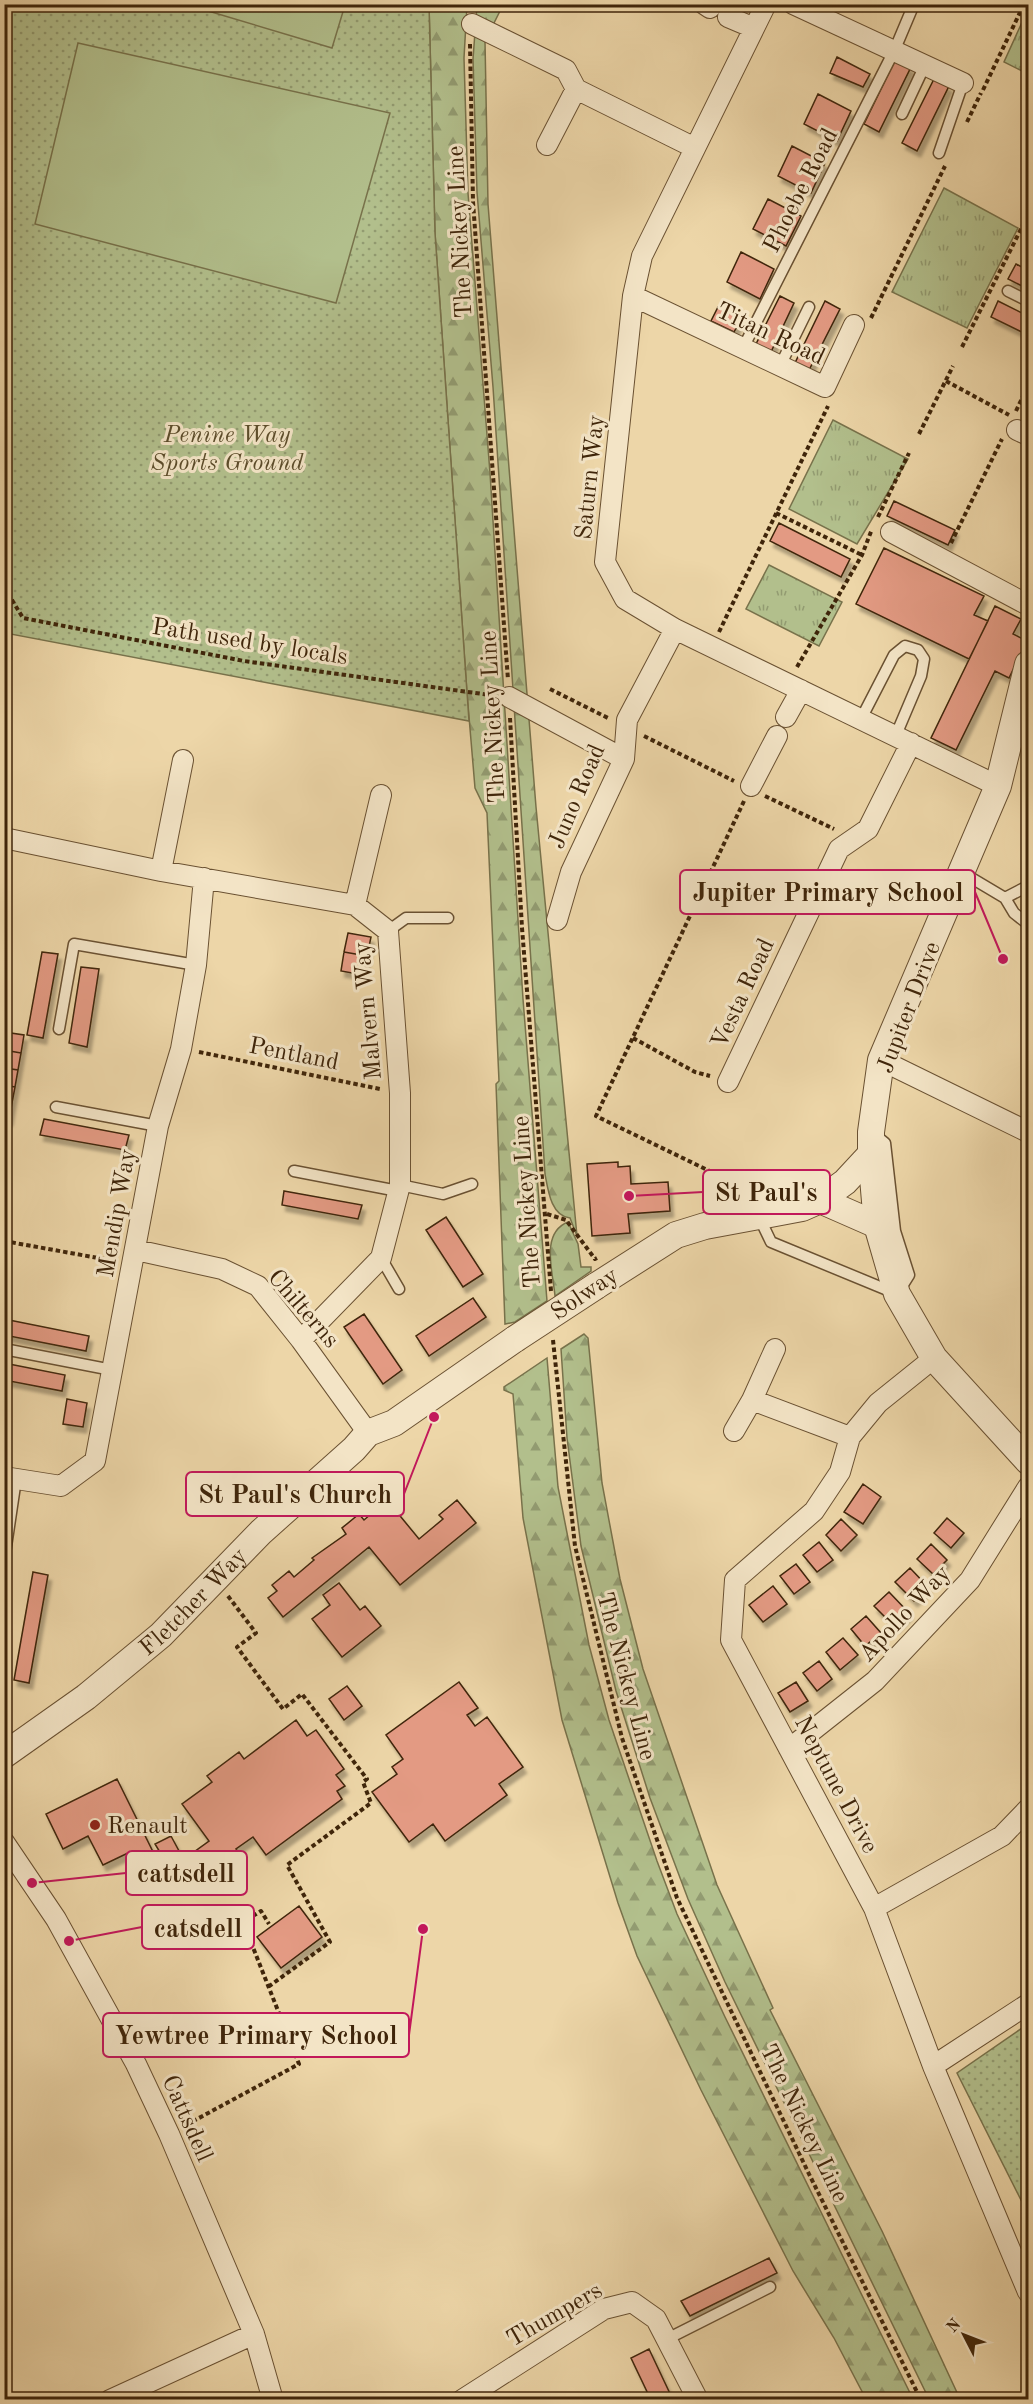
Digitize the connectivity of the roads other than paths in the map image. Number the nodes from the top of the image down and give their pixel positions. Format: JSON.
{"nodes":[{"id":1,"x":766,"y":4,"type":"edge"},
{"id":2,"x":793,"y":4,"type":"edge"},
{"id":3,"x":914,"y":4,"type":"edge"},
{"id":4,"x":728,"y":17,"type":"dead end"},
{"id":5,"x":472,"y":24,"type":"road end"},
{"id":6,"x":754,"y":28,"type":"junction"},
{"id":7,"x":895,"y":49,"type":"junction"},
{"id":8,"x":925,"y":65,"type":"junction"},
{"id":9,"x":963,"y":83,"type":"joint"},
{"id":10,"x":576,"y":89,"type":"junction"},
{"id":11,"x":902,"y":114,"type":"dead end"},
{"id":12,"x":547,"y":145,"type":"dead end"},
{"id":13,"x":695,"y":148,"type":"junction"},
{"id":14,"x":939,"y":153,"type":"dead end"},
{"id":15,"x":1008,"y":291,"type":"dead end"},
{"id":16,"x":633,"y":296,"type":"junction"},
{"id":17,"x":1029,"y":301,"type":"edge"},
{"id":18,"x":809,"y":308,"type":"dead end"},
{"id":19,"x":854,"y":325,"type":"dead end"},
{"id":20,"x":742,"y":350,"type":"junction"},
{"id":21,"x":780,"y":366,"type":"junction"},
{"id":22,"x":891,"y":532,"type":"dead end"},
{"id":23,"x":1029,"y":605,"type":"edge"},
{"id":24,"x":675,"y":629,"type":"junction"},
{"id":25,"x":1029,"y":663,"type":"edge"},
{"id":26,"x":794,"y":687,"type":"junction"},
{"id":27,"x":508,"y":697,"type":"road end"},
{"id":28,"x":786,"y":717,"type":"dead end"},
{"id":29,"x":861,"y":719,"type":"junction"},
{"id":30,"x":777,"y":736,"type":"dead end"},
{"id":31,"x":903,"y":739,"type":"junction"},
{"id":32,"x":624,"y":759,"type":"junction"},
{"id":33,"x":183,"y":760,"type":"dead end"},
{"id":34,"x":998,"y":786,"type":"junction"},
{"id":35,"x":750,"y":787,"type":"road end"},
{"id":36,"x":381,"y":795,"type":"dead end"},
{"id":37,"x":4,"y":838,"type":"edge"},
{"id":38,"x":161,"y":871,"type":"junction"},
{"id":39,"x":963,"y":873,"type":"junction"},
{"id":40,"x":204,"y":878,"type":"junction"},
{"id":41,"x":1029,"y":886,"type":"edge"},
{"id":42,"x":1005,"y":898,"type":"junction"},
{"id":43,"x":355,"y":905,"type":"junction"},
{"id":44,"x":448,"y":918,"type":"dead end"},
{"id":45,"x":556,"y":920,"type":"dead end"},
{"id":46,"x":1029,"y":924,"type":"edge"},
{"id":47,"x":388,"y":931,"type":"junction"},
{"id":48,"x":196,"y":964,"type":"junction"},
{"id":49,"x":59,"y":1029,"type":"dead end"},
{"id":50,"x":881,"y":1060,"type":"junction"},
{"id":51,"x":728,"y":1082,"type":"road end"},
{"id":52,"x":56,"y":1107,"type":"dead end"},
{"id":53,"x":158,"y":1126,"type":"junction"},
{"id":54,"x":1029,"y":1132,"type":"edge"},
{"id":55,"x":871,"y":1143,"type":"junction"},
{"id":56,"x":294,"y":1171,"type":"dead end"},
{"id":57,"x":471,"y":1184,"type":"dead end"},
{"id":58,"x":399,"y":1188,"type":"junction"},
{"id":59,"x":820,"y":1200,"type":"junction"},
{"id":60,"x":758,"y":1215,"type":"junction"},
{"id":61,"x":877,"y":1225,"type":"junction"},
{"id":62,"x":135,"y":1258,"type":"junction"},
{"id":63,"x":381,"y":1258,"type":"junction"},
{"id":64,"x":399,"y":1289,"type":"dead end"},
{"id":65,"x":897,"y":1294,"type":"junction"},
{"id":66,"x":301,"y":1340,"type":"junction"},
{"id":67,"x":4,"y":1349,"type":"edge"},
{"id":68,"x":775,"y":1349,"type":"dead end"},
{"id":69,"x":934,"y":1358,"type":"junction"},
{"id":70,"x":112,"y":1370,"type":"junction"},
{"id":71,"x":752,"y":1400,"type":"junction"},
{"id":72,"x":734,"y":1431,"type":"dead end"},
{"id":73,"x":368,"y":1433,"type":"junction"},
{"id":74,"x":850,"y":1437,"type":"junction"},
{"id":75,"x":1029,"y":1461,"type":"edge"},
{"id":76,"x":10,"y":1478,"type":"edge"},
{"id":77,"x":1029,"y":1486,"type":"edge"},
{"id":78,"x":4,"y":1560,"type":"edge"},
{"id":79,"x":789,"y":1749,"type":"junction"},
{"id":80,"x":4,"y":1755,"type":"edge"},
{"id":81,"x":1029,"y":1809,"type":"edge"},
{"id":82,"x":4,"y":1842,"type":"edge"},
{"id":83,"x":874,"y":1908,"type":"junction"},
{"id":84,"x":1029,"y":2004,"type":"edge"},
{"id":85,"x":933,"y":2066,"type":"junction"},
{"id":86,"x":770,"y":2287,"type":"dead end"},
{"id":87,"x":1029,"y":2292,"type":"edge"},
{"id":88,"x":254,"y":2334,"type":"junction"},
{"id":89,"x":667,"y":2339,"type":"junction"},
{"id":90,"x":110,"y":2400,"type":"edge"},
{"id":91,"x":273,"y":2400,"type":"edge"},
{"id":92,"x":462,"y":2400,"type":"edge"},
{"id":93,"x":698,"y":2400,"type":"edge"}],
"edges":[{"from":1,"to":6,"type":"street","name":"Saturn Way"},
{"from":2,"to":7,"type":"street"},
{"from":3,"to":7,"type":"lane","name":"Phoebe Road"},
{"from":4,"to":6,"type":"street"},
{"from":5,"to":10,"type":"street"},
{"from":6,"to":13,"type":"street","name":"Saturn Way"},
{"from":7,"to":8,"type":"street"},
{"from":7,"to":20,"type":"lane","name":"Phoebe Road"},
{"from":8,"to":9,"type":"street"},
{"from":8,"to":11,"type":"lane"},
{"from":9,"to":14,"type":"lane"},
{"from":10,"to":12,"type":"street"},
{"from":10,"to":13,"type":"street"},
{"from":13,"to":16,"type":"street","name":"Saturn Way"},
{"from":15,"to":17,"type":"lane"},
{"from":16,"to":20,"type":"street","name":"Titan Road"},
{"from":16,"to":24,"type":"street","name":"Saturn Way"},
{"from":18,"to":21,"type":"lane"},
{"from":19,"to":21,"type":"street","name":"Titan Road"},
{"from":20,"to":21,"type":"street","name":"Titan Road"},
{"from":22,"to":23,"type":"street"},
{"from":24,"to":26,"type":"street","name":"Saturn Way"},
{"from":24,"to":32,"type":"street","name":"Juno Road"},
{"from":25,"to":34,"type":"street","name":"Jupiter Drive"},
{"from":26,"to":28,"type":"street"},
{"from":26,"to":29,"type":"street","name":"Saturn Way"},
{"from":27,"to":32,"type":"street"},
{"from":29,"to":31,"type":"street","name":"Saturn Way"},
{"from":29,"to":31,"type":"lane"},
{"from":30,"to":35,"type":"street"},
{"from":31,"to":34,"type":"street","name":"Saturn Way"},
{"from":31,"to":51,"type":"street","name":"Vesta Road"},
{"from":32,"to":45,"type":"street","name":"Juno Road"},
{"from":33,"to":38,"type":"street"},
{"from":34,"to":39,"type":"street","name":"Jupiter Drive"},
{"from":36,"to":43,"type":"street"},
{"from":37,"to":38,"type":"street","name":"Malvern Way"},
{"from":38,"to":40,"type":"street","name":"Malvern Way"},
{"from":39,"to":42,"type":"lane"},
{"from":39,"to":50,"type":"street","name":"Jupiter Drive"},
{"from":40,"to":43,"type":"street","name":"Malvern Way"},
{"from":40,"to":48,"type":"street","name":"Mendip Way"},
{"from":41,"to":42,"type":"lane"},
{"from":42,"to":46,"type":"lane"},
{"from":43,"to":47,"type":"street","name":"Malvern Way"},
{"from":44,"to":47,"type":"lane"},
{"from":47,"to":58,"type":"street","name":"Malvern Way"},
{"from":48,"to":49,"type":"lane"},
{"from":48,"to":53,"type":"street","name":"Mendip Way"},
{"from":50,"to":54,"type":"street"},
{"from":50,"to":55,"type":"street","name":"Jupiter Drive"},
{"from":52,"to":53,"type":"lane"},
{"from":53,"to":62,"type":"street","name":"Mendip Way"},
{"from":55,"to":59,"type":"street","name":"Solway"},
{"from":55,"to":61,"type":"street","name":"Jupiter Drive"},
{"from":55,"to":65,"type":"lane"},
{"from":56,"to":58,"type":"lane"},
{"from":57,"to":58,"type":"lane"},
{"from":58,"to":63,"type":"street","name":"Malvern Way"},
{"from":59,"to":60,"type":"street","name":"Solway"},
{"from":59,"to":61,"type":"street"},
{"from":60,"to":65,"type":"lane"},
{"from":60,"to":73,"type":"street","name":"Solway","bridge":true},
{"from":61,"to":65,"type":"street","name":"Jupiter Drive"},
{"from":62,"to":66,"type":"street","name":"Chilterns"},
{"from":62,"to":70,"type":"street","name":"Mendip Way"},
{"from":63,"to":64,"type":"lane"},
{"from":63,"to":66,"type":"street"},
{"from":65,"to":69,"type":"street","name":"Jupiter Drive"},
{"from":66,"to":73,"type":"street","name":"Chilterns"},
{"from":67,"to":70,"type":"lane"},
{"from":68,"to":71,"type":"street"},
{"from":69,"to":74,"type":"street","name":"Neptune Drive"},
{"from":69,"to":75,"type":"street","name":"Jupiter Drive"},
{"from":70,"to":76,"type":"street","name":"Mendip Way"},
{"from":71,"to":72,"type":"street"},
{"from":71,"to":74,"type":"street"},
{"from":73,"to":80,"type":"street","name":"Fletcher Way"},
{"from":74,"to":79,"type":"street","name":"Neptune Drive"},
{"from":76,"to":78,"type":"lane"},
{"from":77,"to":79,"type":"street","name":"Apollo Way"},
{"from":79,"to":83,"type":"street","name":"Neptune Drive"},
{"from":81,"to":83,"type":"street"},
{"from":82,"to":88,"type":"street","name":"Cattsdell"},
{"from":83,"to":85,"type":"street","name":"Neptune Drive"},
{"from":84,"to":85,"type":"street"},
{"from":85,"to":87,"type":"street","name":"Neptune Drive"},
{"from":86,"to":89,"type":"lane"},
{"from":88,"to":90,"type":"street"},
{"from":88,"to":91,"type":"street","name":"Cattsdell"},
{"from":89,"to":92,"type":"street","name":"Thumpers"},
{"from":89,"to":93,"type":"street","name":"Thumpers"}]}
